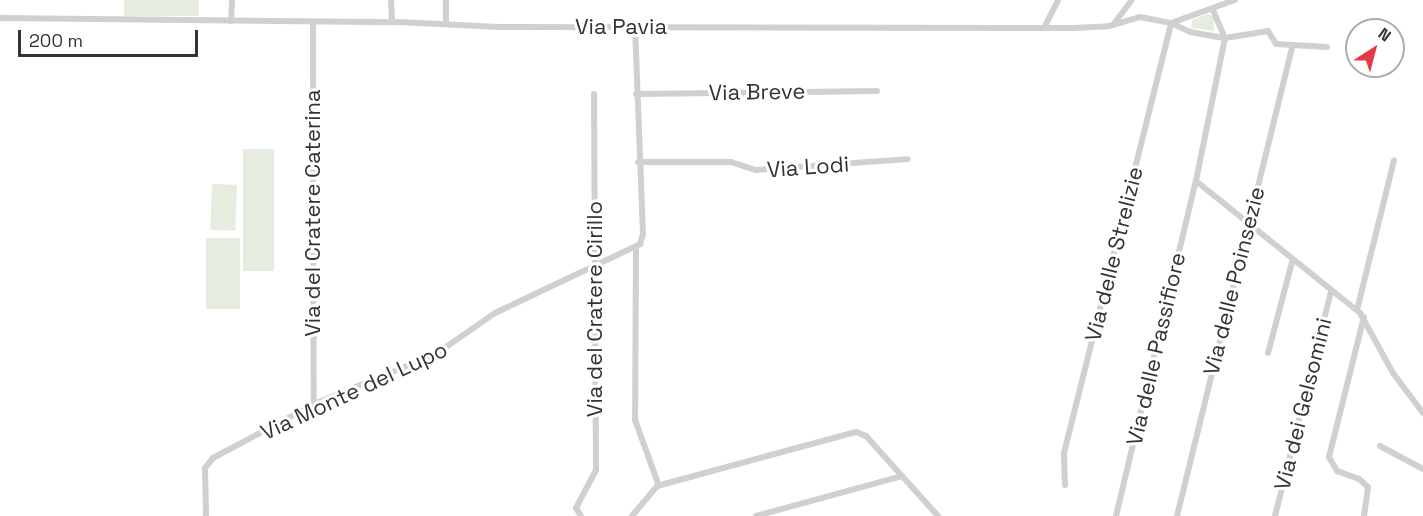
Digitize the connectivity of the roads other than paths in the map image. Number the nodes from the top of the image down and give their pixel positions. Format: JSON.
{"nodes":[{"id":1,"x":232,"y":0,"type":"edge"},
{"id":2,"x":391,"y":0,"type":"edge"},
{"id":3,"x":446,"y":0,"type":"edge"},
{"id":4,"x":1058,"y":0,"type":"edge"},
{"id":5,"x":1132,"y":0,"type":"edge"},
{"id":6,"x":1235,"y":0,"type":"edge"},
{"id":7,"x":1213,"y":10,"type":"junction"},
{"id":8,"x":0,"y":18,"type":"edge"},
{"id":9,"x":231,"y":21,"type":"junction"},
{"id":10,"x":313,"y":22,"type":"junction"},
{"id":11,"x":392,"y":22,"type":"junction"},
{"id":12,"x":446,"y":23,"type":"junction"},
{"id":13,"x":1171,"y":23,"type":"junction"},
{"id":14,"x":1112,"y":25,"type":"junction"},
{"id":15,"x":1045,"y":26,"type":"junction"},
{"id":16,"x":635,"y":27,"type":"junction"},
{"id":17,"x":1225,"y":38,"type":"junction"},
{"id":18,"x":1293,"y":45,"type":"junction"},
{"id":19,"x":1327,"y":47,"type":"dead end"},
{"id":20,"x":878,"y":91,"type":"dead end"},
{"id":21,"x":594,"y":94,"type":"dead end"},
{"id":22,"x":636,"y":94,"type":"junction"},
{"id":23,"x":908,"y":159,"type":"dead end"},
{"id":24,"x":1394,"y":160,"type":"dead end"},
{"id":25,"x":638,"y":162,"type":"junction"},
{"id":26,"x":1196,"y":181,"type":"junction"},
{"id":27,"x":1247,"y":225,"type":"junction"},
{"id":28,"x":636,"y":247,"type":"junction"},
{"id":29,"x":1292,"y":262,"type":"junction"},
{"id":30,"x":595,"y":266,"type":"junction"},
{"id":31,"x":1331,"y":291,"type":"junction"},
{"id":32,"x":1357,"y":310,"type":"junction"},
{"id":33,"x":1364,"y":317,"type":"junction"},
{"id":34,"x":1268,"y":353,"type":"dead end"},
{"id":35,"x":314,"y":404,"type":"junction"},
{"id":36,"x":1423,"y":413,"type":"edge"},
{"id":37,"x":1380,"y":446,"type":"dead end"},
{"id":38,"x":1423,"y":469,"type":"edge"},
{"id":39,"x":902,"y":476,"type":"junction"},
{"id":40,"x":1065,"y":485,"type":"dead end"},
{"id":41,"x":659,"y":486,"type":"junction"},
{"id":42,"x":206,"y":516,"type":"edge"},
{"id":43,"x":581,"y":516,"type":"edge"},
{"id":44,"x":632,"y":516,"type":"edge"},
{"id":45,"x":756,"y":516,"type":"edge"},
{"id":46,"x":938,"y":516,"type":"edge"},
{"id":47,"x":1116,"y":516,"type":"edge"},
{"id":48,"x":1177,"y":516,"type":"edge"},
{"id":49,"x":1275,"y":516,"type":"edge"},
{"id":50,"x":1364,"y":516,"type":"edge"}],
"edges":[{"from":1,"to":9,"type":"street"},
{"from":2,"to":11,"type":"street"},
{"from":3,"to":12,"type":"street"},
{"from":4,"to":15,"type":"street"},
{"from":5,"to":14,"type":"street"},
{"from":6,"to":7,"type":"street","name":"Via Pavia"},
{"from":7,"to":13,"type":"street","name":"Via Pavia"},
{"from":7,"to":17,"type":"street"},
{"from":8,"to":9,"type":"street","name":"Via Pavia"},
{"from":9,"to":10,"type":"street","name":"Via Pavia"},
{"from":10,"to":11,"type":"street","name":"Via Pavia"},
{"from":10,"to":35,"type":"street","name":"Via del Cratere Caterina"},
{"from":11,"to":12,"type":"street","name":"Via Pavia"},
{"from":12,"to":16,"type":"street","name":"Via Pavia"},
{"from":13,"to":14,"type":"street","name":"Via Pavia"},
{"from":13,"to":17,"type":"street"},
{"from":13,"to":40,"type":"street","name":"Via delle Strelizie"},
{"from":14,"to":15,"type":"street","name":"Via Pavia"},
{"from":15,"to":16,"type":"street","name":"Via Pavia"},
{"from":16,"to":22,"type":"street"},
{"from":17,"to":18,"type":"street"},
{"from":17,"to":26,"type":"street","name":"Via delle Passifiore"},
{"from":18,"to":19,"type":"street"},
{"from":18,"to":27,"type":"street","name":"Via delle Poinsezie"},
{"from":20,"to":22,"type":"street","name":"Via Breve"},
{"from":21,"to":30,"type":"street","name":"Via del Cratere Cirillo"},
{"from":22,"to":25,"type":"street"},
{"from":23,"to":25,"type":"street","name":"Via Lodi"},
{"from":24,"to":32,"type":"street"},
{"from":25,"to":28,"type":"street"},
{"from":26,"to":27,"type":"street"},
{"from":26,"to":47,"type":"street","name":"Via delle Passifiore"},
{"from":27,"to":29,"type":"street"},
{"from":27,"to":48,"type":"street","name":"Via delle Poinsezie"},
{"from":28,"to":30,"type":"street","name":"Via Monte del Lupo"},
{"from":28,"to":41,"type":"street"},
{"from":29,"to":31,"type":"street"},
{"from":29,"to":34,"type":"street"},
{"from":30,"to":35,"type":"street","name":"Via Monte del Lupo"},
{"from":30,"to":43,"type":"street","name":"Via del Cratere Cirillo"},
{"from":31,"to":32,"type":"street"},
{"from":31,"to":49,"type":"street","name":"Via dei Gelsomini"},
{"from":32,"to":33,"type":"street"},
{"from":33,"to":36,"type":"street"},
{"from":33,"to":50,"type":"street"},
{"from":35,"to":42,"type":"street","name":"Via Monte del Lupo"},
{"from":37,"to":38,"type":"street"},
{"from":39,"to":41,"type":"street"},
{"from":39,"to":45,"type":"street"},
{"from":39,"to":46,"type":"street"},
{"from":41,"to":44,"type":"street"}]}
